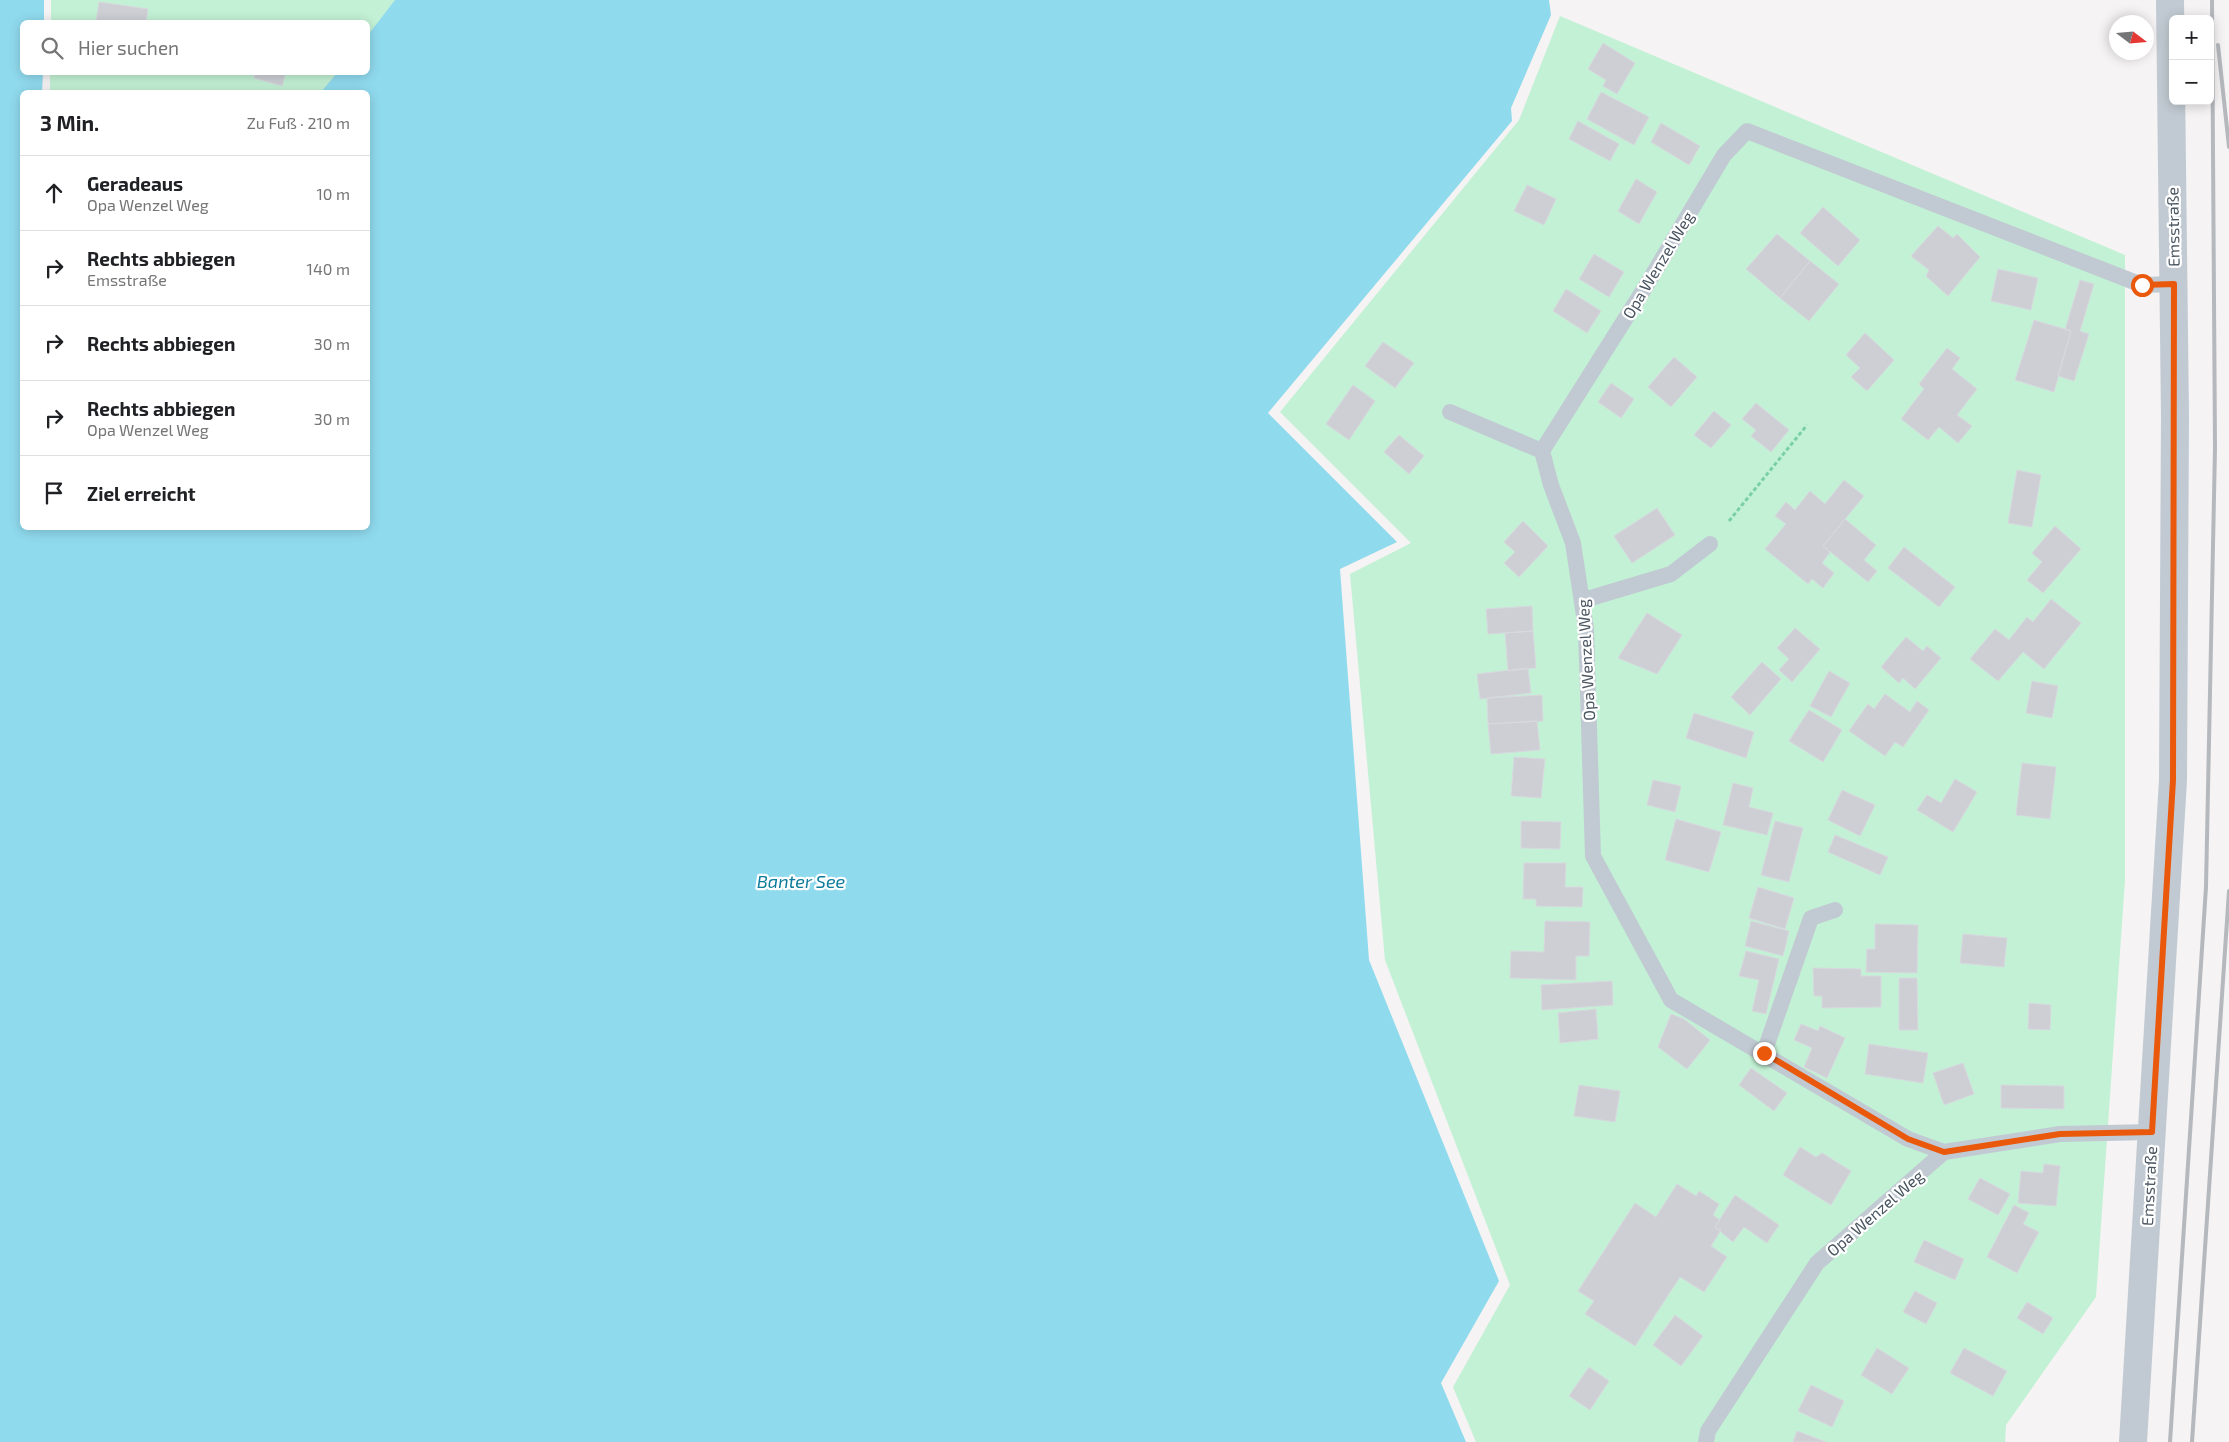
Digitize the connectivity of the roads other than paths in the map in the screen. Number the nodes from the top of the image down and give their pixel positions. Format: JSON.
{"nodes":[{"id":1,"x":2170,"y":0,"type":"edge"},
{"id":2,"x":2174,"y":284,"type":"junction"},
{"id":3,"x":1450,"y":412,"type":"dead end"},
{"id":4,"x":1542,"y":451,"type":"junction"},
{"id":5,"x":1710,"y":544,"type":"road end"},
{"id":6,"x":1584,"y":600,"type":"junction"},
{"id":7,"x":1836,"y":910,"type":"dead end"},
{"id":8,"x":1764,"y":1053,"type":"junction"},
{"id":9,"x":2152,"y":1132,"type":"junction"},
{"id":10,"x":1944,"y":1152,"type":"junction"},
{"id":11,"x":1706,"y":1442,"type":"edge"},
{"id":12,"x":2133,"y":1442,"type":"edge"}],
"edges":[{"from":1,"to":2,"type":"street","name":"Emsstraße"},
{"from":2,"to":4,"type":"lane","name":"Opa Wenzel Weg"},
{"from":2,"to":9,"type":"street","name":"Emsstraße"},
{"from":3,"to":4,"type":"lane"},
{"from":4,"to":6,"type":"lane","name":"Opa Wenzel Weg"},
{"from":5,"to":6,"type":"lane"},
{"from":6,"to":8,"type":"lane","name":"Opa Wenzel Weg"},
{"from":7,"to":8,"type":"lane"},
{"from":8,"to":10,"type":"lane","name":"Opa Wenzel Weg"},
{"from":9,"to":10,"type":"lane"},
{"from":9,"to":12,"type":"street","name":"Emsstraße"},
{"from":10,"to":11,"type":"lane","name":"Opa Wenzel Weg"}]}
